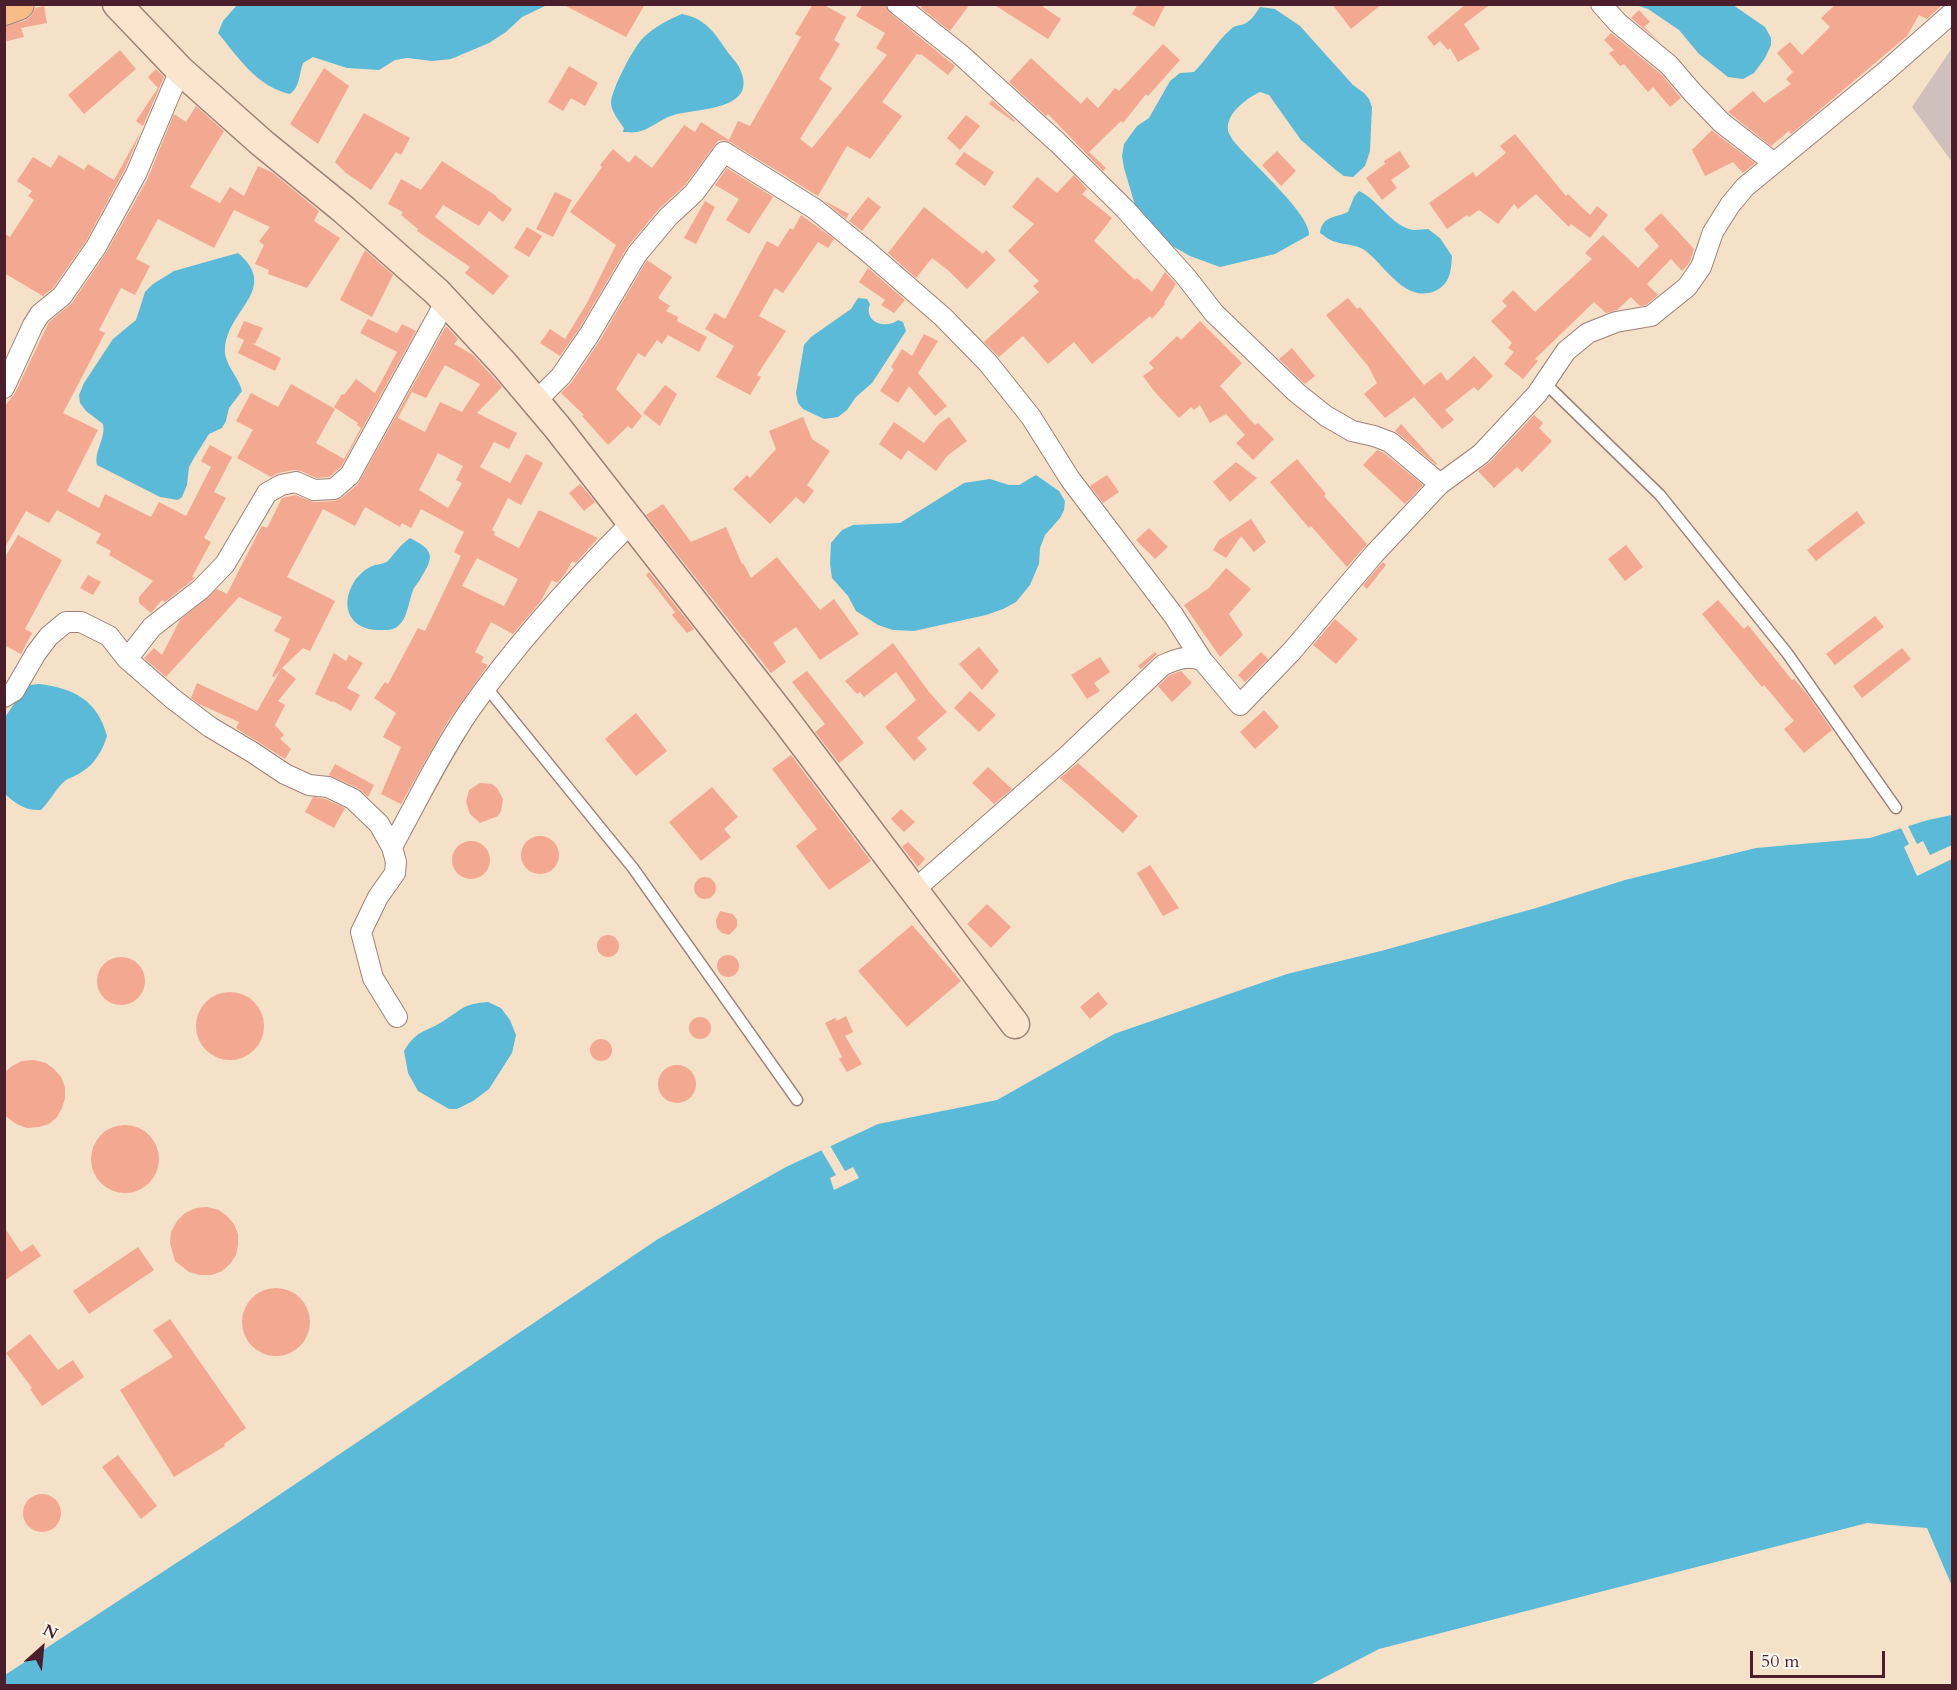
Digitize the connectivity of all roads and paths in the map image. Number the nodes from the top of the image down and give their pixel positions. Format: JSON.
{"nodes":[{"id":1,"x":18,"y":4,"type":"edge"},
{"id":2,"x":117,"y":4,"type":"edge"},
{"id":3,"x":897,"y":4,"type":"edge"},
{"id":4,"x":1601,"y":4,"type":"edge"},
{"id":5,"x":4,"y":9,"type":"edge"},
{"id":6,"x":1953,"y":13,"type":"edge"},
{"id":7,"x":180,"y":70,"type":"junction"},
{"id":8,"x":1774,"y":163,"type":"junction"},
{"id":9,"x":446,"y":301,"type":"junction"},
{"id":10,"x":1545,"y":383,"type":"junction"},
{"id":11,"x":4,"y":388,"type":"edge"},
{"id":12,"x":535,"y":402,"type":"junction"},
{"id":13,"x":1440,"y":484,"type":"junction"},
{"id":14,"x":630,"y":524,"type":"junction"},
{"id":15,"x":127,"y":660,"type":"junction"},
{"id":16,"x":1202,"y":660,"type":"junction"},
{"id":17,"x":487,"y":688,"type":"junction"},
{"id":18,"x":4,"y":697,"type":"edge"},
{"id":19,"x":1896,"y":808,"type":"dead end"},
{"id":20,"x":392,"y":846,"type":"junction"},
{"id":21,"x":914,"y":891,"type":"junction"},
{"id":22,"x":397,"y":1017,"type":"dead end"},
{"id":23,"x":1015,"y":1024,"type":"dead end"},
{"id":24,"x":797,"y":1100,"type":"dead end"}],
"edges":[{"from":1,"to":5,"type":"main road"},
{"from":2,"to":7,"type":"street"},
{"from":3,"to":13,"type":"street"},
{"from":4,"to":8,"type":"street"},
{"from":6,"to":8,"type":"street"},
{"from":7,"to":9,"type":"street"},
{"from":7,"to":11,"type":"street"},
{"from":8,"to":10,"type":"street"},
{"from":9,"to":12,"type":"street"},
{"from":9,"to":15,"type":"street"},
{"from":10,"to":13,"type":"street"},
{"from":10,"to":19,"type":"lane"},
{"from":12,"to":14,"type":"street"},
{"from":12,"to":16,"type":"street"},
{"from":13,"to":16,"type":"street"},
{"from":14,"to":17,"type":"street"},
{"from":14,"to":21,"type":"street"},
{"from":15,"to":18,"type":"street"},
{"from":15,"to":20,"type":"street"},
{"from":16,"to":21,"type":"street"},
{"from":17,"to":20,"type":"street"},
{"from":17,"to":24,"type":"lane"},
{"from":20,"to":22,"type":"street"},
{"from":21,"to":23,"type":"street"}]}
